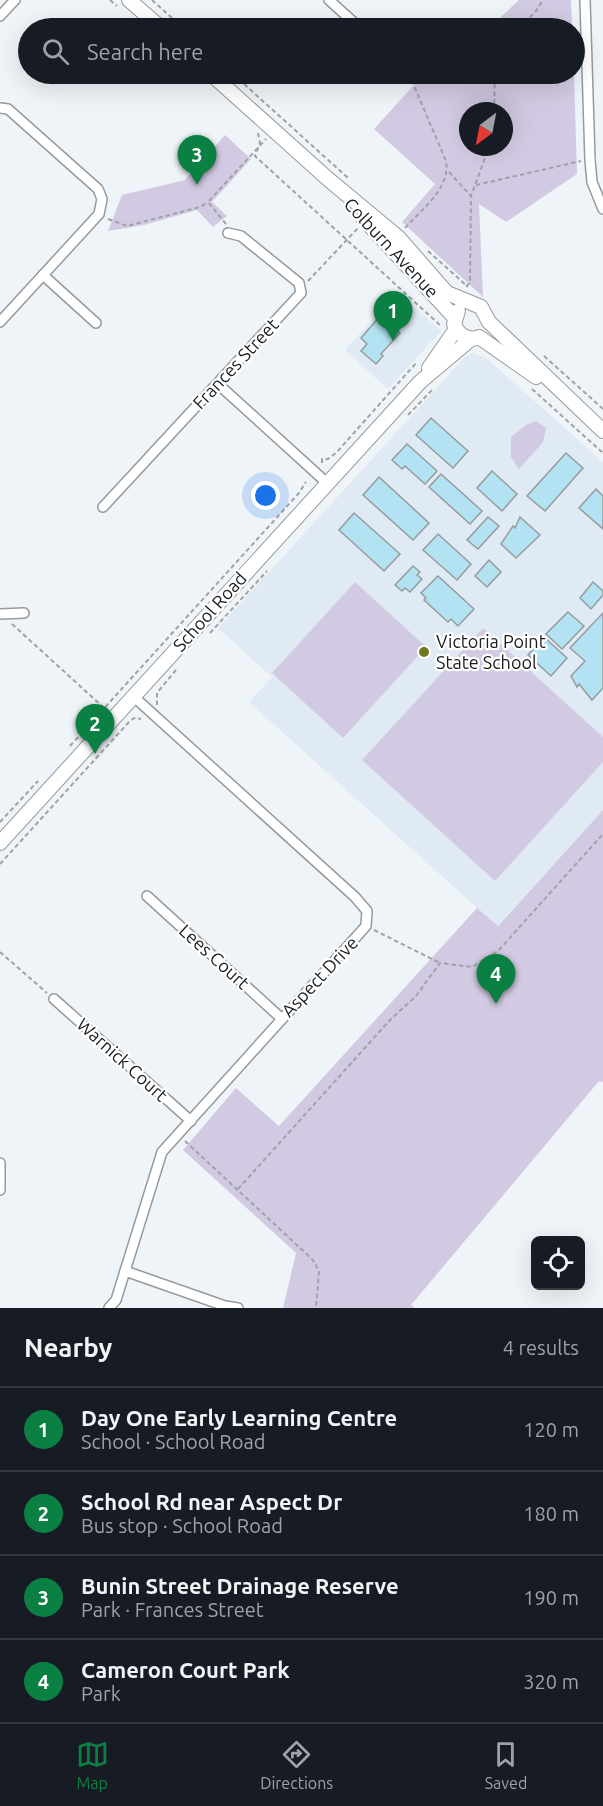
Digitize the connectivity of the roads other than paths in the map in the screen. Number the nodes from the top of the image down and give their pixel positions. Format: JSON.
{"nodes":[{"id":1,"x":15,"y":0,"type":"edge"},
{"id":2,"x":129,"y":0,"type":"edge"},
{"id":3,"x":328,"y":0,"type":"edge"},
{"id":4,"x":585,"y":0,"type":"edge"},
{"id":5,"x":0,"y":16,"type":"edge"},
{"id":6,"x":150,"y":18,"type":"edge"},
{"id":7,"x":349,"y":18,"type":"edge"},
{"id":8,"x":222,"y":84,"type":"edge"},
{"id":9,"x":0,"y":108,"type":"edge"},
{"id":10,"x":328,"y":179,"type":"junction"},
{"id":11,"x":603,"y":209,"type":"edge"},
{"id":12,"x":228,"y":233,"type":"road end"},
{"id":13,"x":43,"y":275,"type":"junction"},
{"id":14,"x":470,"y":304,"type":"junction"},
{"id":15,"x":0,"y":322,"type":"edge"},
{"id":16,"x":489,"y":322,"type":"junction"},
{"id":17,"x":96,"y":324,"type":"dead end"},
{"id":18,"x":452,"y":326,"type":"junction"},
{"id":19,"x":475,"y":338,"type":"junction"},
{"id":20,"x":420,"y":382,"type":"junction"},
{"id":21,"x":218,"y":384,"type":"junction"},
{"id":22,"x":565,"y":396,"type":"junction"},
{"id":23,"x":603,"y":431,"type":"edge"},
{"id":24,"x":327,"y":483,"type":"junction"},
{"id":25,"x":103,"y":507,"type":"dead end"},
{"id":26,"x":24,"y":613,"type":"dead end"},
{"id":27,"x":1,"y":614,"type":"edge"},
{"id":28,"x":133,"y":696,"type":"junction"},
{"id":29,"x":0,"y":843,"type":"edge"},
{"id":30,"x":147,"y":896,"type":"dead end"},
{"id":31,"x":54,"y":999,"type":"road end"},
{"id":32,"x":281,"y":1018,"type":"junction"},
{"id":33,"x":190,"y":1121,"type":"junction"},
{"id":34,"x":0,"y":1163,"type":"edge"},
{"id":35,"x":0,"y":1190,"type":"edge"},
{"id":36,"x":125,"y":1271,"type":"junction"},
{"id":37,"x":109,"y":1308,"type":"edge"},
{"id":38,"x":238,"y":1308,"type":"edge"}],
"edges":[{"from":1,"to":5,"type":"street"},
{"from":2,"to":6,"type":"main road"},
{"from":3,"to":7,"type":"street"},
{"from":4,"to":11,"type":"street"},
{"from":8,"to":10,"type":"main road","name":"Colburn Avenue"},
{"from":9,"to":13,"type":"street"},
{"from":10,"to":14,"type":"main road","name":"Colburn Avenue"},
{"from":10,"to":18,"type":"main road","name":"Colburn Avenue"},
{"from":12,"to":21,"type":"street","name":"Frances Street"},
{"from":13,"to":15,"type":"street"},
{"from":13,"to":17,"type":"street"},
{"from":14,"to":16,"type":"main road","name":"Colburn Avenue"},
{"from":14,"to":18,"type":"main road","name":"Colburn Avenue"},
{"from":16,"to":19,"type":"main road"},
{"from":16,"to":22,"type":"main road","name":"Colburn Avenue"},
{"from":18,"to":19,"type":"main road","name":"Colburn Avenue"},
{"from":18,"to":20,"type":"main road","name":"School Road"},
{"from":19,"to":20,"type":"main road","name":"School Road"},
{"from":19,"to":22,"type":"main road","name":"Colburn Avenue"},
{"from":20,"to":24,"type":"main road","name":"School Road"},
{"from":21,"to":24,"type":"street"},
{"from":21,"to":25,"type":"street","name":"Frances Street"},
{"from":22,"to":23,"type":"main road","name":"Colburn Avenue"},
{"from":24,"to":28,"type":"main road","name":"School Road"},
{"from":26,"to":27,"type":"street"},
{"from":28,"to":29,"type":"main road","name":"School Road"},
{"from":28,"to":32,"type":"street","name":"Aspect Drive"},
{"from":30,"to":32,"type":"street","name":"Lees Court"},
{"from":31,"to":33,"type":"street","name":"Warnick Court"},
{"from":32,"to":33,"type":"street","name":"Aspect Drive"},
{"from":33,"to":36,"type":"street","name":"Aspect Drive"},
{"from":34,"to":35,"type":"street"},
{"from":36,"to":37,"type":"street","name":"Aspect Drive"},
{"from":36,"to":38,"type":"street"}]}
